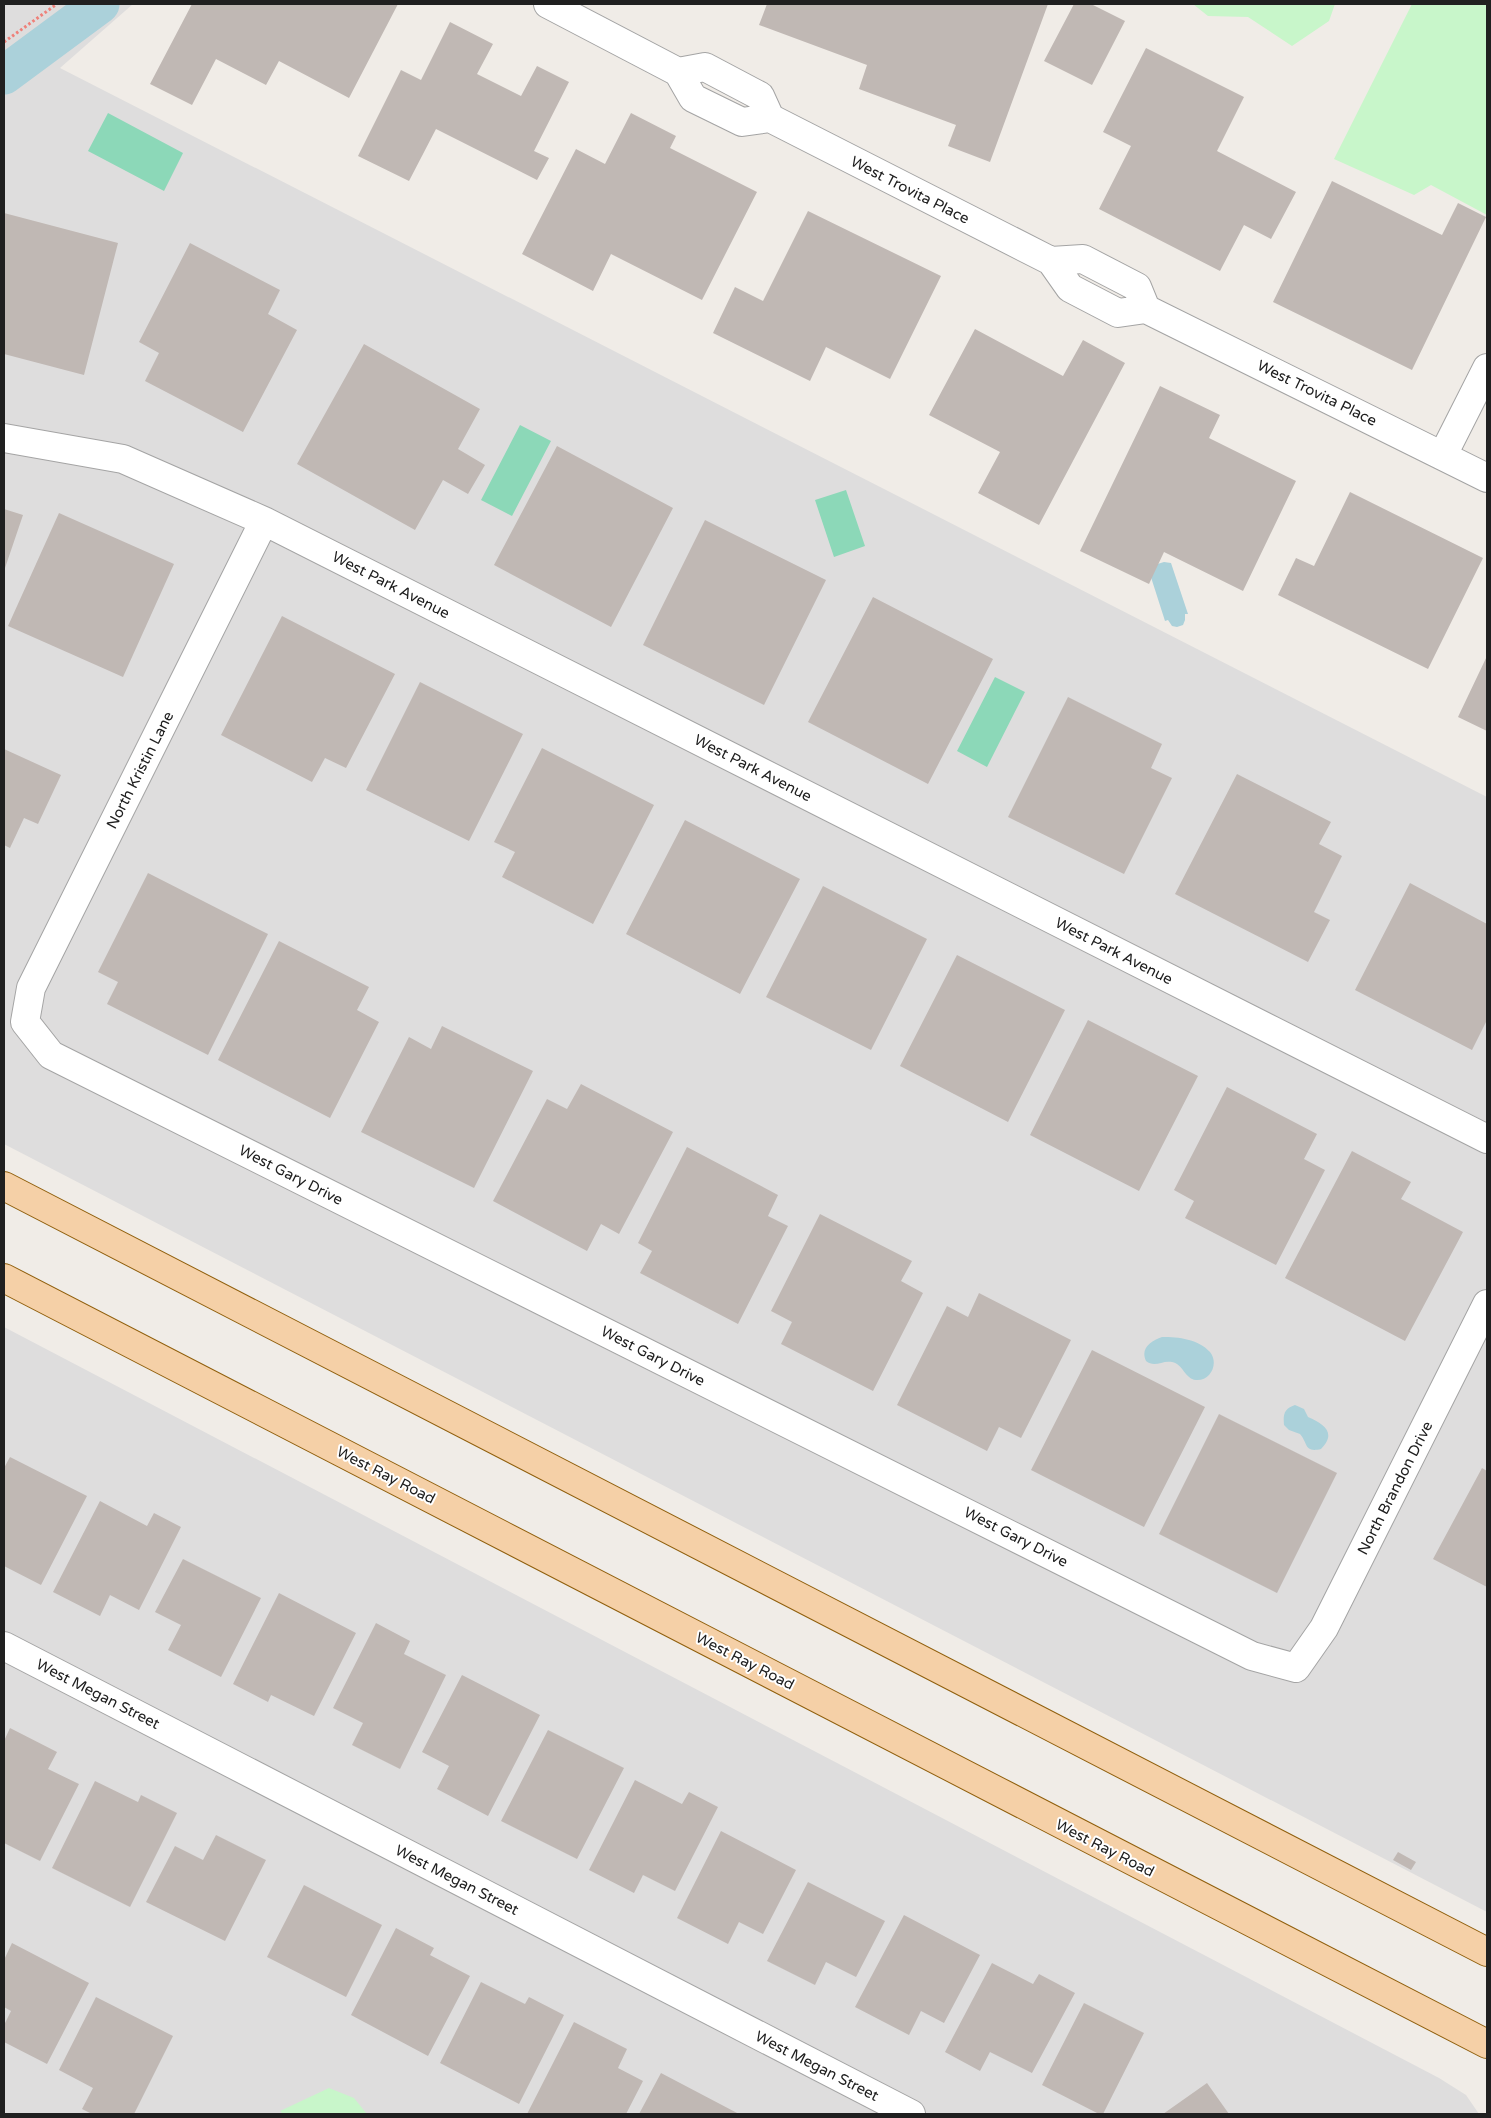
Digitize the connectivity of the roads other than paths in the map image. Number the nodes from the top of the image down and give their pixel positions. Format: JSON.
{"nodes":[{"id":1,"x":548,"y":4,"type":"edge"},
{"id":2,"x":1487,"y":368,"type":"edge"},
{"id":3,"x":4,"y":438,"type":"edge"},
{"id":4,"x":1443,"y":455,"type":"junction"},
{"id":5,"x":1487,"y":478,"type":"edge"},
{"id":6,"x":264,"y":521,"type":"junction"},
{"id":7,"x":25,"y":1022,"type":"joint"},
{"id":8,"x":1487,"y":1139,"type":"edge"},
{"id":9,"x":4,"y":1186,"type":"edge"},
{"id":10,"x":4,"y":1278,"type":"edge"},
{"id":11,"x":1487,"y":1304,"type":"edge"},
{"id":12,"x":4,"y":1646,"type":"edge"},
{"id":13,"x":1296,"y":1668,"type":"joint"},
{"id":14,"x":1487,"y":1952,"type":"edge"},
{"id":15,"x":1487,"y":2044,"type":"edge"},
{"id":16,"x":911,"y":2114,"type":"edge"}],
"edges":[{"from":1,"to":4,"type":"street","name":"West Trovita Place"},
{"from":2,"to":4,"type":"street"},
{"from":3,"to":6,"type":"street","name":"West Park Avenue"},
{"from":4,"to":5,"type":"street","name":"West Trovita Place"},
{"from":6,"to":7,"type":"street","name":"North Kristin Lane"},
{"from":6,"to":8,"type":"street","name":"West Park Avenue"},
{"from":7,"to":13,"type":"street","name":"West Gary Drive"},
{"from":9,"to":14,"type":"main road"},
{"from":10,"to":15,"type":"main road","name":"West Ray Road"},
{"from":11,"to":13,"type":"street","name":"North Brandon Drive"},
{"from":12,"to":16,"type":"street","name":"West Megan Street"}]}
